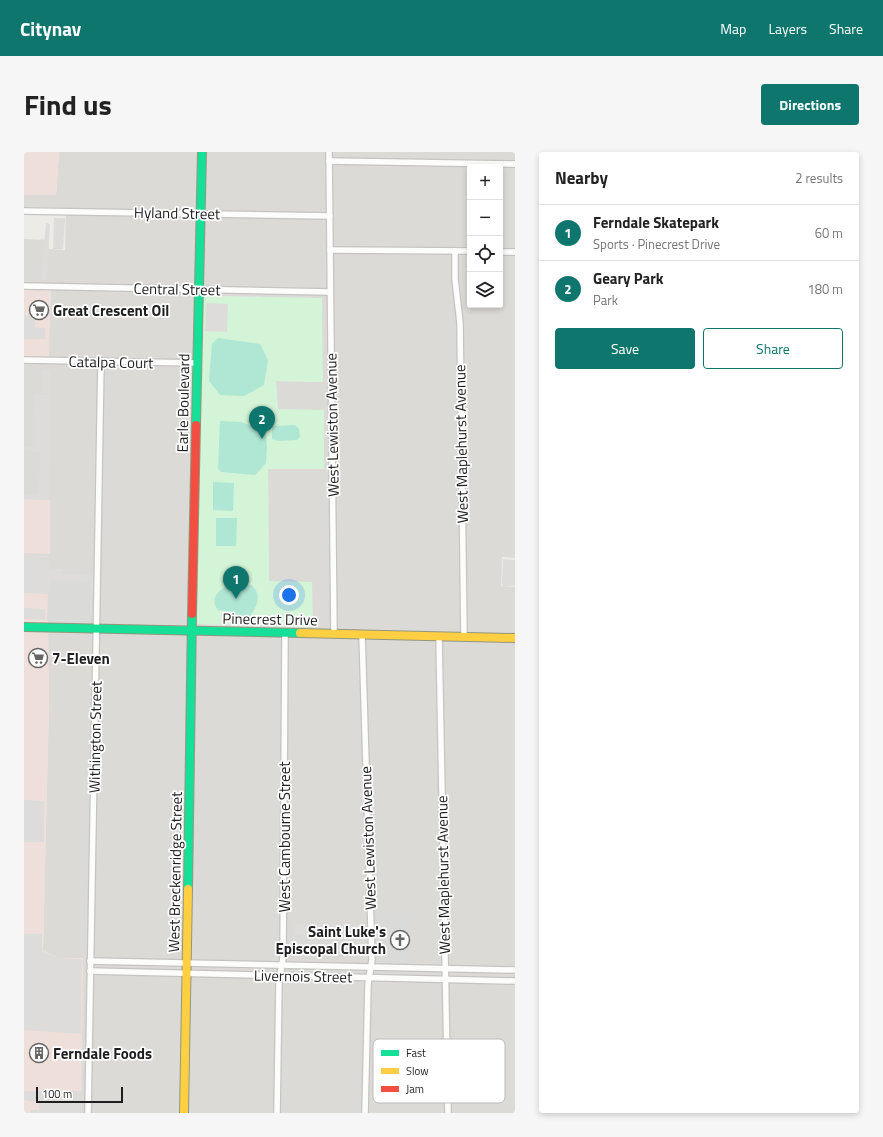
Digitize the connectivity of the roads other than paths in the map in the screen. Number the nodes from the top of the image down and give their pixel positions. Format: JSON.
{"nodes":[{"id":1,"x":202,"y":152,"type":"edge"},
{"id":2,"x":329,"y":152,"type":"edge"},
{"id":3,"x":329,"y":161,"type":"junction"},
{"id":4,"x":515,"y":164,"type":"edge"},
{"id":5,"x":24,"y":211,"type":"edge"},
{"id":6,"x":202,"y":214,"type":"junction"},
{"id":7,"x":330,"y":216,"type":"junction"},
{"id":8,"x":330,"y":250,"type":"junction"},
{"id":9,"x":455,"y":251,"type":"junction"},
{"id":10,"x":467,"y":251,"type":"edge"},
{"id":11,"x":503,"y":252,"type":"edge"},
{"id":12,"x":515,"y":252,"type":"edge"},
{"id":13,"x":24,"y":286,"type":"edge"},
{"id":14,"x":199,"y":289,"type":"junction"},
{"id":15,"x":330,"y":292,"type":"junction"},
{"id":16,"x":24,"y":360,"type":"edge"},
{"id":17,"x":102,"y":361,"type":"junction"},
{"id":18,"x":198,"y":363,"type":"junction"},
{"id":19,"x":24,"y":627,"type":"edge"},
{"id":20,"x":96,"y":629,"type":"junction"},
{"id":21,"x":192,"y":631,"type":"junction"},
{"id":22,"x":285,"y":633,"type":"junction"},
{"id":23,"x":334,"y":634,"type":"junction"},
{"id":24,"x":362,"y":634,"type":"junction"},
{"id":25,"x":439,"y":636,"type":"junction"},
{"id":26,"x":464,"y":637,"type":"junction"},
{"id":27,"x":515,"y":638,"type":"edge"},
{"id":28,"x":90,"y":961,"type":"junction"},
{"id":29,"x":187,"y":963,"type":"junction"},
{"id":30,"x":282,"y":965,"type":"junction"},
{"id":31,"x":370,"y":968,"type":"junction"},
{"id":32,"x":445,"y":969,"type":"junction"},
{"id":33,"x":515,"y":970,"type":"edge"},
{"id":34,"x":90,"y":971,"type":"junction"},
{"id":35,"x":187,"y":973,"type":"junction"},
{"id":36,"x":280,"y":975,"type":"junction"},
{"id":37,"x":369,"y":977,"type":"junction"},
{"id":38,"x":445,"y":979,"type":"junction"},
{"id":39,"x":515,"y":980,"type":"edge"},
{"id":40,"x":446,"y":1039,"type":"edge"},
{"id":41,"x":448,"y":1103,"type":"edge"},
{"id":42,"x":88,"y":1113,"type":"edge"},
{"id":43,"x":184,"y":1113,"type":"edge"},
{"id":44,"x":277,"y":1113,"type":"edge"},
{"id":45,"x":365,"y":1113,"type":"edge"},
{"id":46,"x":448,"y":1113,"type":"edge"}],
"edges":[{"from":1,"to":6,"type":"street","name":"Earle Boulevard"},
{"from":2,"to":3,"type":"street","name":"West Lewiston Avenue"},
{"from":3,"to":4,"type":"street"},
{"from":3,"to":7,"type":"street","name":"West Lewiston Avenue"},
{"from":5,"to":6,"type":"street","name":"Hyland Street"},
{"from":6,"to":7,"type":"street","name":"Hyland Street"},
{"from":6,"to":14,"type":"street","name":"Earle Boulevard"},
{"from":7,"to":8,"type":"street","name":"West Lewiston Avenue"},
{"from":8,"to":9,"type":"street"},
{"from":8,"to":15,"type":"street","name":"West Lewiston Avenue"},
{"from":9,"to":10,"type":"street"},
{"from":9,"to":26,"type":"street","name":"West Maplehurst Avenue"},
{"from":11,"to":12,"type":"street"},
{"from":13,"to":14,"type":"street","name":"Central Street"},
{"from":14,"to":15,"type":"street","name":"Central Street"},
{"from":14,"to":18,"type":"street","name":"Earle Boulevard"},
{"from":15,"to":23,"type":"street","name":"West Lewiston Avenue"},
{"from":16,"to":17,"type":"street","name":"Catalpa Court"},
{"from":17,"to":18,"type":"street","name":"Catalpa Court"},
{"from":17,"to":20,"type":"street","name":"Withington Street"},
{"from":18,"to":21,"type":"street","name":"Earle Boulevard"},
{"from":19,"to":20,"type":"street","name":"Pinecrest Drive"},
{"from":20,"to":21,"type":"street","name":"Pinecrest Drive"},
{"from":20,"to":28,"type":"street","name":"Withington Street"},
{"from":21,"to":22,"type":"street","name":"Pinecrest Drive"},
{"from":21,"to":29,"type":"street","name":"West Breckenridge Street"},
{"from":22,"to":23,"type":"street","name":"Pinecrest Drive"},
{"from":22,"to":30,"type":"street","name":"West Cambourne Street"},
{"from":23,"to":24,"type":"street","name":"Pinecrest Drive"},
{"from":24,"to":25,"type":"street","name":"Pinecrest Drive"},
{"from":24,"to":31,"type":"street","name":"West Lewiston Avenue"},
{"from":25,"to":26,"type":"street","name":"Pinecrest Drive"},
{"from":25,"to":32,"type":"street","name":"West Maplehurst Avenue"},
{"from":26,"to":27,"type":"street","name":"Pinecrest Drive"},
{"from":28,"to":29,"type":"street","name":"Livernois Street"},
{"from":28,"to":34,"type":"street","name":"Withington Street"},
{"from":29,"to":30,"type":"street","name":"Livernois Street"},
{"from":29,"to":35,"type":"street","name":"West Breckenridge Street"},
{"from":30,"to":31,"type":"street","name":"Livernois Street"},
{"from":30,"to":36,"type":"street","name":"West Cambourne Street"},
{"from":31,"to":32,"type":"street","name":"Livernois Street"},
{"from":31,"to":37,"type":"street","name":"West Lewiston Avenue"},
{"from":32,"to":33,"type":"street","name":"Livernois Street"},
{"from":32,"to":38,"type":"street","name":"West Maplehurst Avenue"},
{"from":34,"to":35,"type":"street","name":"Livernois Street"},
{"from":34,"to":42,"type":"street","name":"Withington Street"},
{"from":35,"to":36,"type":"street","name":"Livernois Street"},
{"from":35,"to":43,"type":"street","name":"West Breckenridge Street"},
{"from":36,"to":37,"type":"street","name":"Livernois Street"},
{"from":36,"to":44,"type":"street","name":"West Cambourne Street"},
{"from":37,"to":38,"type":"street","name":"Livernois Street"},
{"from":37,"to":45,"type":"street","name":"West Lewiston Avenue"},
{"from":38,"to":39,"type":"street","name":"Livernois Street"},
{"from":38,"to":40,"type":"street","name":"West Maplehurst Avenue"},
{"from":41,"to":46,"type":"street","name":"West Maplehurst Avenue"}]}
